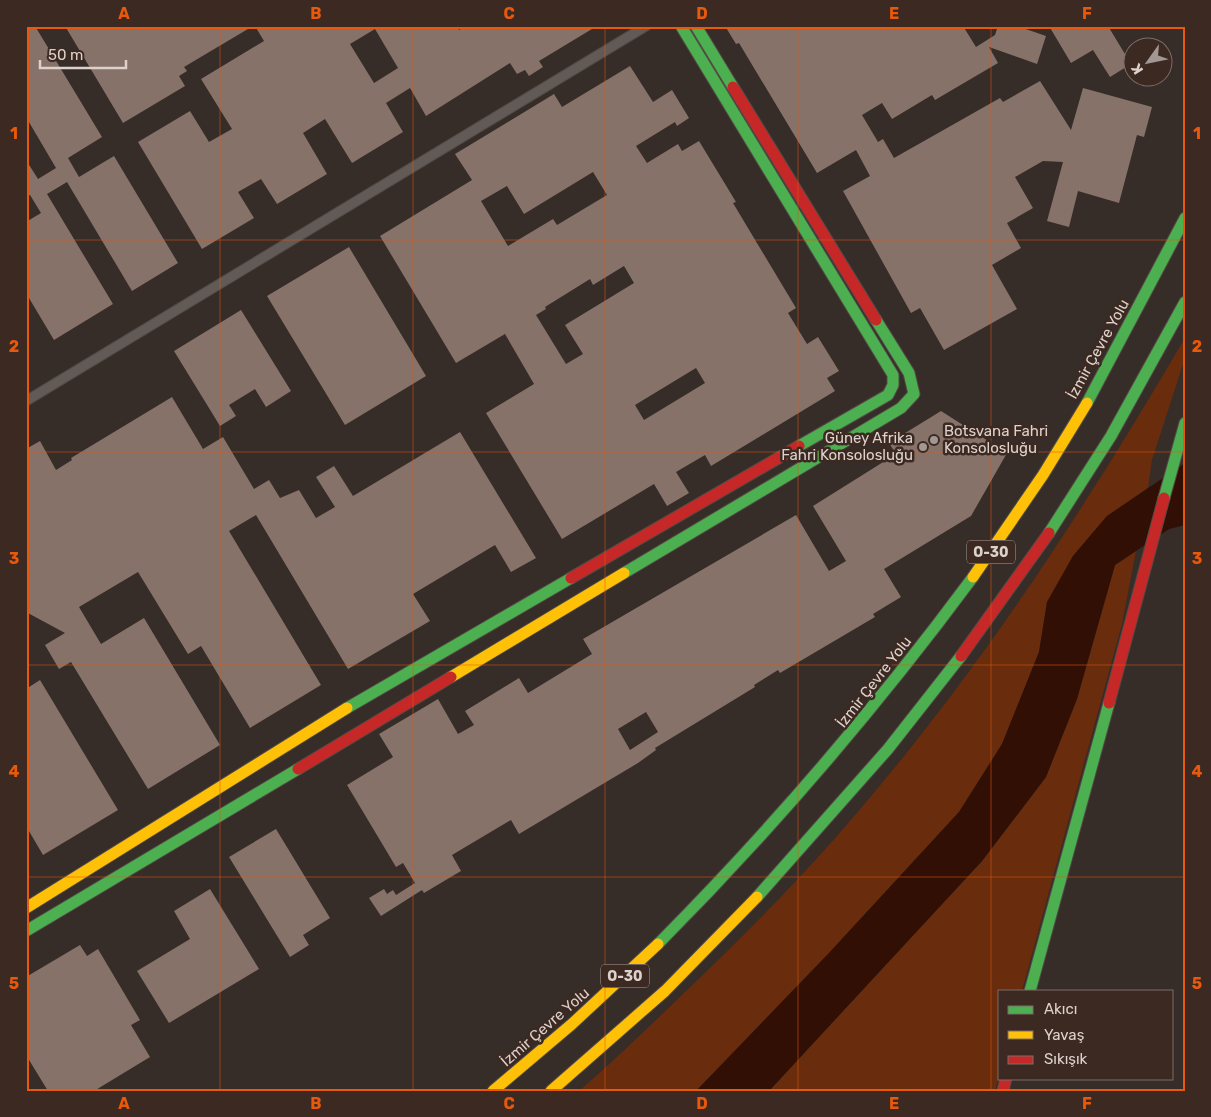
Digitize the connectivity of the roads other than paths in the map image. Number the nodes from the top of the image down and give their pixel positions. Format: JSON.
{"nodes":[{"id":1,"x":646,"y":26,"type":"edge"},
{"id":2,"x":681,"y":26,"type":"edge"},
{"id":3,"x":696,"y":26,"type":"edge"},
{"id":4,"x":1185,"y":218,"type":"edge"},
{"id":5,"x":1185,"y":302,"type":"edge"},
{"id":6,"x":1185,"y":316,"type":"edge"},
{"id":7,"x":1163,"y":346,"type":"junction"},
{"id":8,"x":893,"y":385,"type":"junction"},
{"id":9,"x":914,"y":394,"type":"junction"},
{"id":10,"x":26,"y":401,"type":"edge"},
{"id":11,"x":1185,"y":423,"type":"edge"},
{"id":12,"x":26,"y":908,"type":"edge"},
{"id":13,"x":26,"y":931,"type":"edge"},
{"id":14,"x":1030,"y":990,"type":"edge"},
{"id":15,"x":493,"y":1091,"type":"edge"},
{"id":16,"x":550,"y":1091,"type":"edge"}],
"edges":[{"from":1,"to":10,"type":"street"},
{"from":2,"to":8,"type":"main road"},
{"from":3,"to":9,"type":"main road"},
{"from":4,"to":15,"type":"main road","name":"İzmir Çevre Yolu","number":"O-30"},
{"from":5,"to":7,"type":"main road","number":"O-30"},
{"from":6,"to":7,"type":"main road"},
{"from":7,"to":16,"type":"main road","number":"O-30"},
{"from":8,"to":9,"type":"main road"},
{"from":8,"to":12,"type":"main road"},
{"from":9,"to":13,"type":"main road"},
{"from":11,"to":14,"type":"main road"}]}
